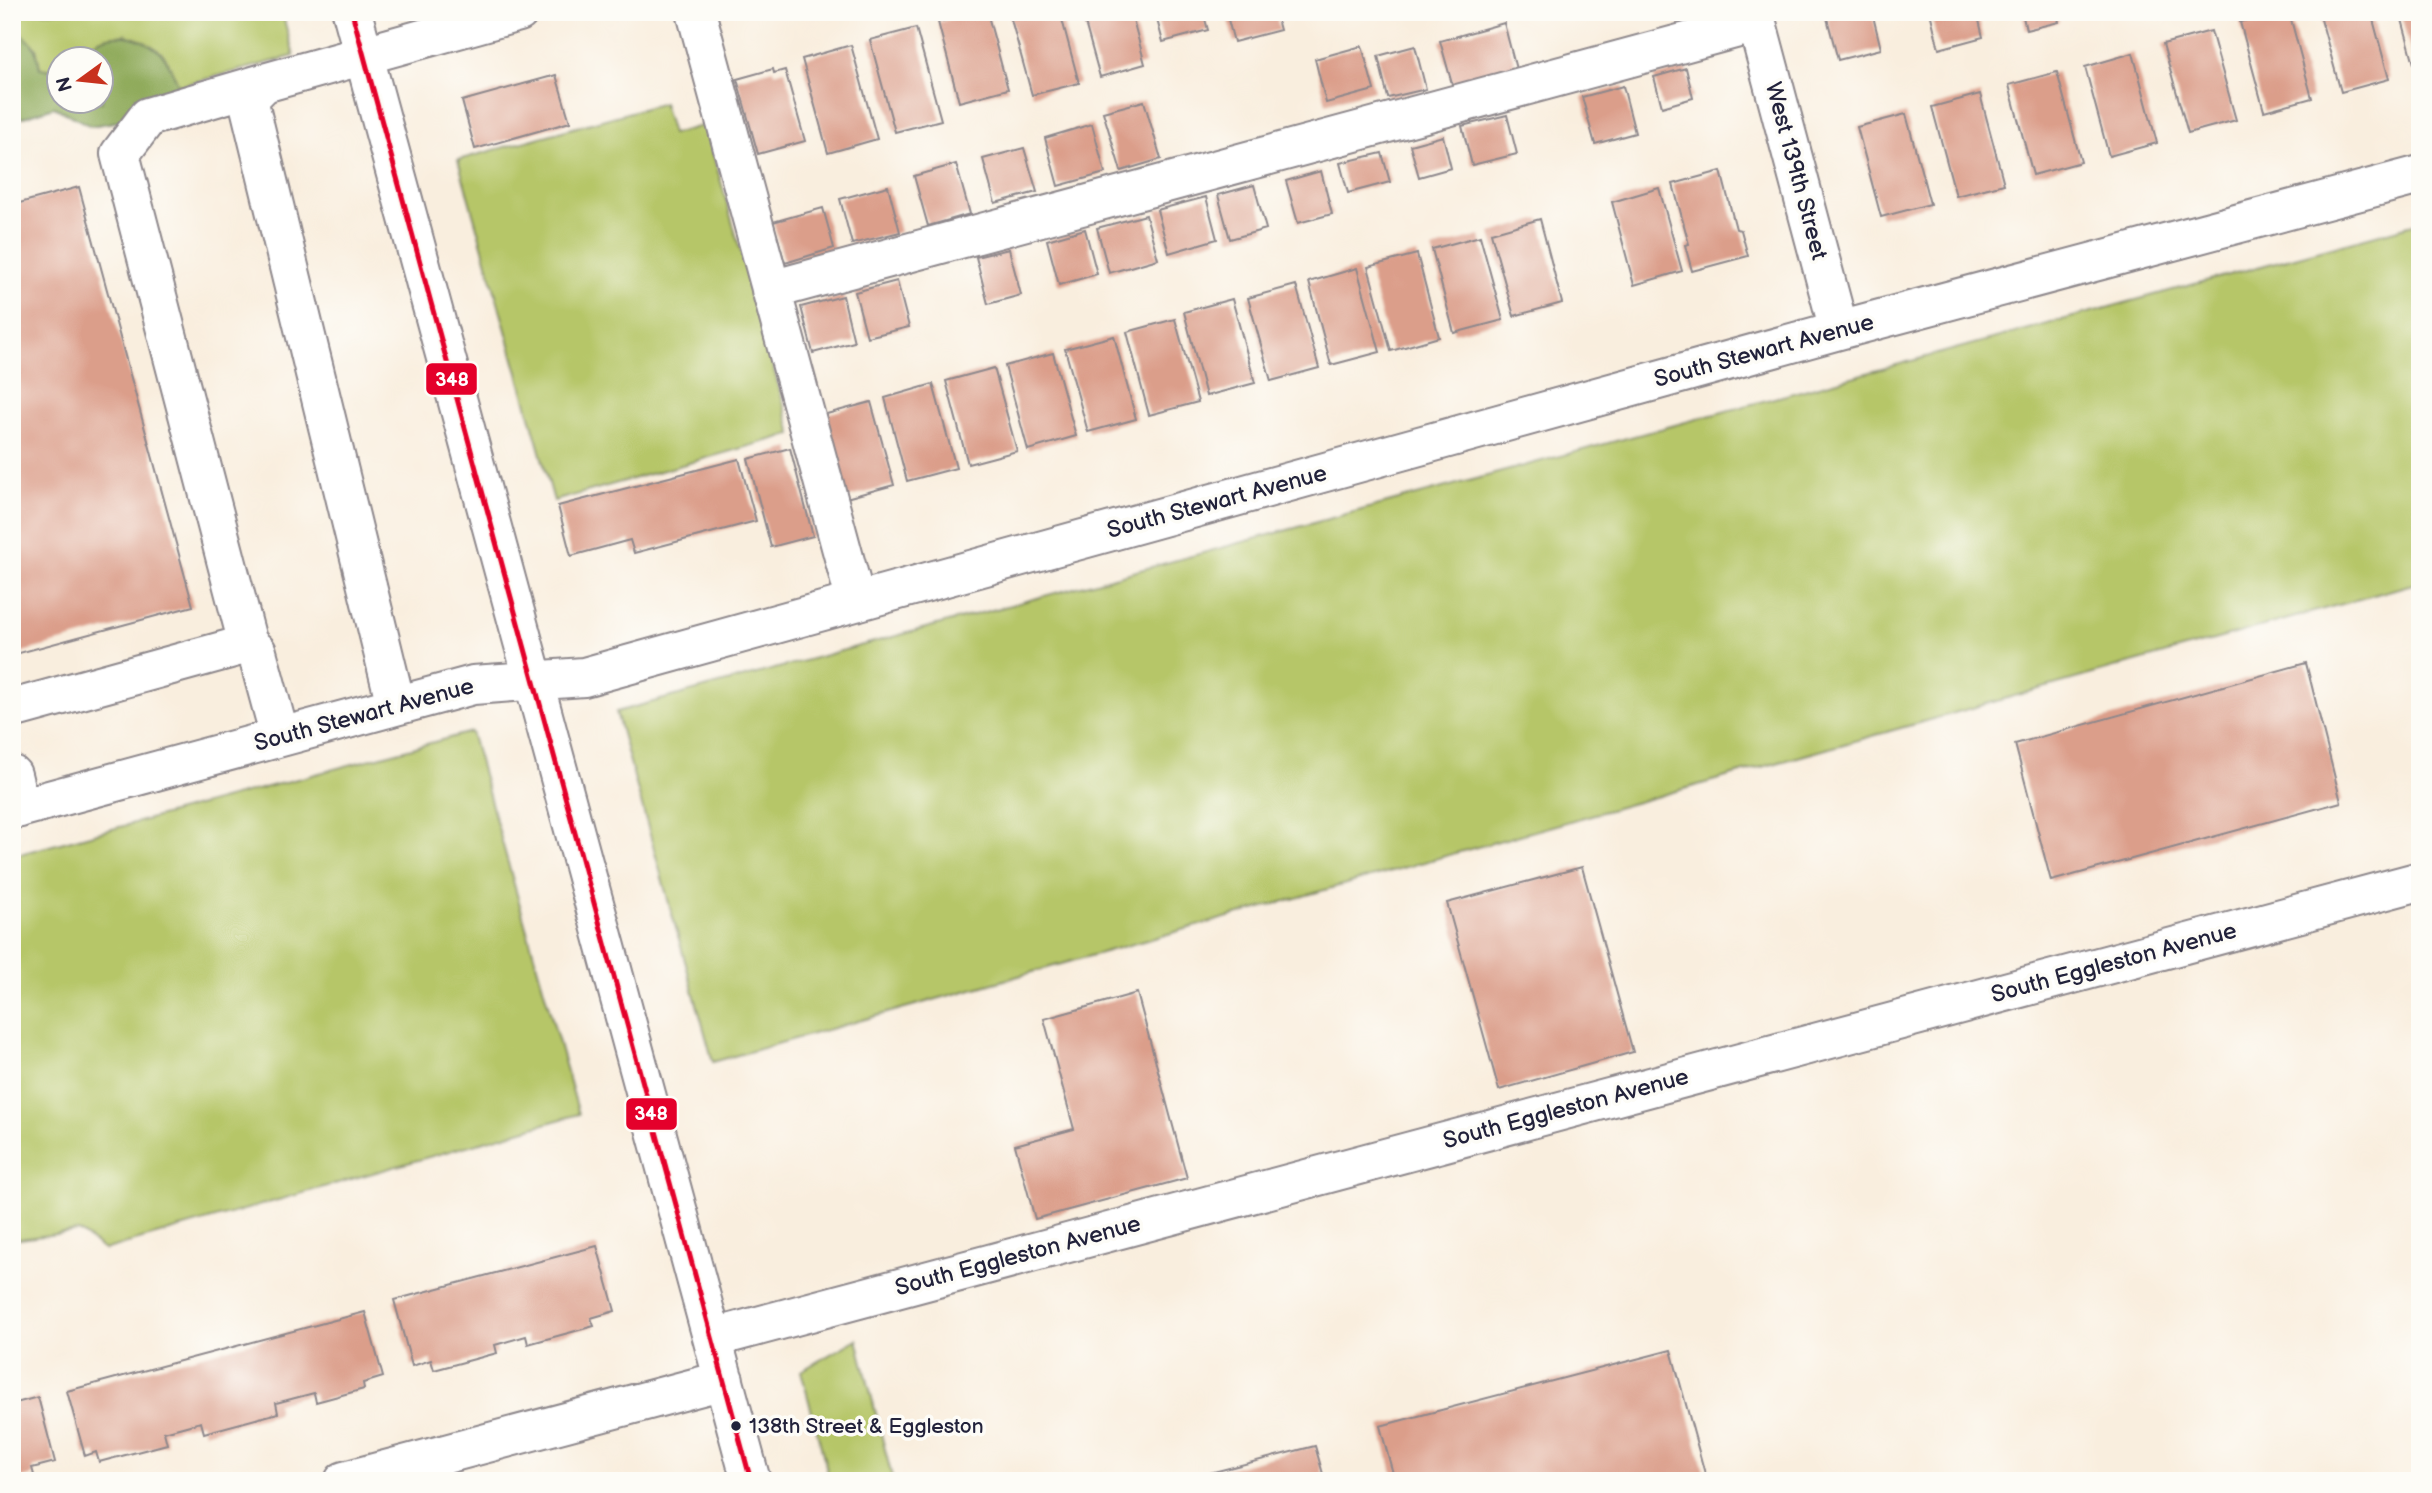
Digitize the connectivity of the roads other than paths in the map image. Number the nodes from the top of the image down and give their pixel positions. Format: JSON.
{"nodes":[{"id":1,"x":352,"y":12,"type":"edge"},
{"id":2,"x":519,"y":12,"type":"edge"},
{"id":3,"x":696,"y":12,"type":"edge"},
{"id":4,"x":1756,"y":18,"type":"edge"},
{"id":5,"x":363,"y":54,"type":"junction"},
{"id":6,"x":264,"y":83,"type":"junction"},
{"id":7,"x":2420,"y":175,"type":"edge"},
{"id":8,"x":771,"y":290,"type":"junction"},
{"id":9,"x":1839,"y":330,"type":"junction"},
{"id":10,"x":856,"y":602,"type":"junction"},
{"id":11,"x":248,"y":644,"type":"junction"},
{"id":12,"x":534,"y":681,"type":"junction"},
{"id":13,"x":396,"y":705,"type":"junction"},
{"id":14,"x":12,"y":709,"type":"edge"},
{"id":15,"x":280,"y":737,"type":"junction"},
{"id":16,"x":15,"y":798,"type":"edge"},
{"id":17,"x":2420,"y":881,"type":"edge"},
{"id":18,"x":713,"y":1338,"type":"junction"},
{"id":19,"x":724,"y":1380,"type":"junction"},
{"id":20,"x":400,"y":1474,"type":"edge"},
{"id":21,"x":344,"y":1481,"type":"edge"},
{"id":22,"x":751,"y":1481,"type":"edge"}],
"edges":[{"from":1,"to":5,"type":"street"},
{"from":2,"to":5,"type":"street"},
{"from":3,"to":8,"type":"street"},
{"from":4,"to":8,"type":"street"},
{"from":4,"to":9,"type":"street","name":"West 139th Street"},
{"from":5,"to":6,"type":"street"},
{"from":5,"to":12,"type":"street"},
{"from":6,"to":11,"type":"street"},
{"from":6,"to":13,"type":"street"},
{"from":7,"to":9,"type":"street","name":"South Stewart Avenue"},
{"from":8,"to":10,"type":"street"},
{"from":9,"to":10,"type":"street","name":"South Stewart Avenue"},
{"from":10,"to":12,"type":"street","name":"South Stewart Avenue"},
{"from":11,"to":14,"type":"street"},
{"from":11,"to":15,"type":"street"},
{"from":12,"to":13,"type":"street","name":"South Stewart Avenue"},
{"from":12,"to":18,"type":"street"},
{"from":13,"to":15,"type":"street","name":"South Stewart Avenue"},
{"from":15,"to":16,"type":"street","name":"South Stewart Avenue"},
{"from":17,"to":18,"type":"street","name":"South Eggleston Avenue"},
{"from":18,"to":19,"type":"street"},
{"from":19,"to":20,"type":"street"},
{"from":19,"to":22,"type":"street"},
{"from":20,"to":21,"type":"street"}]}
